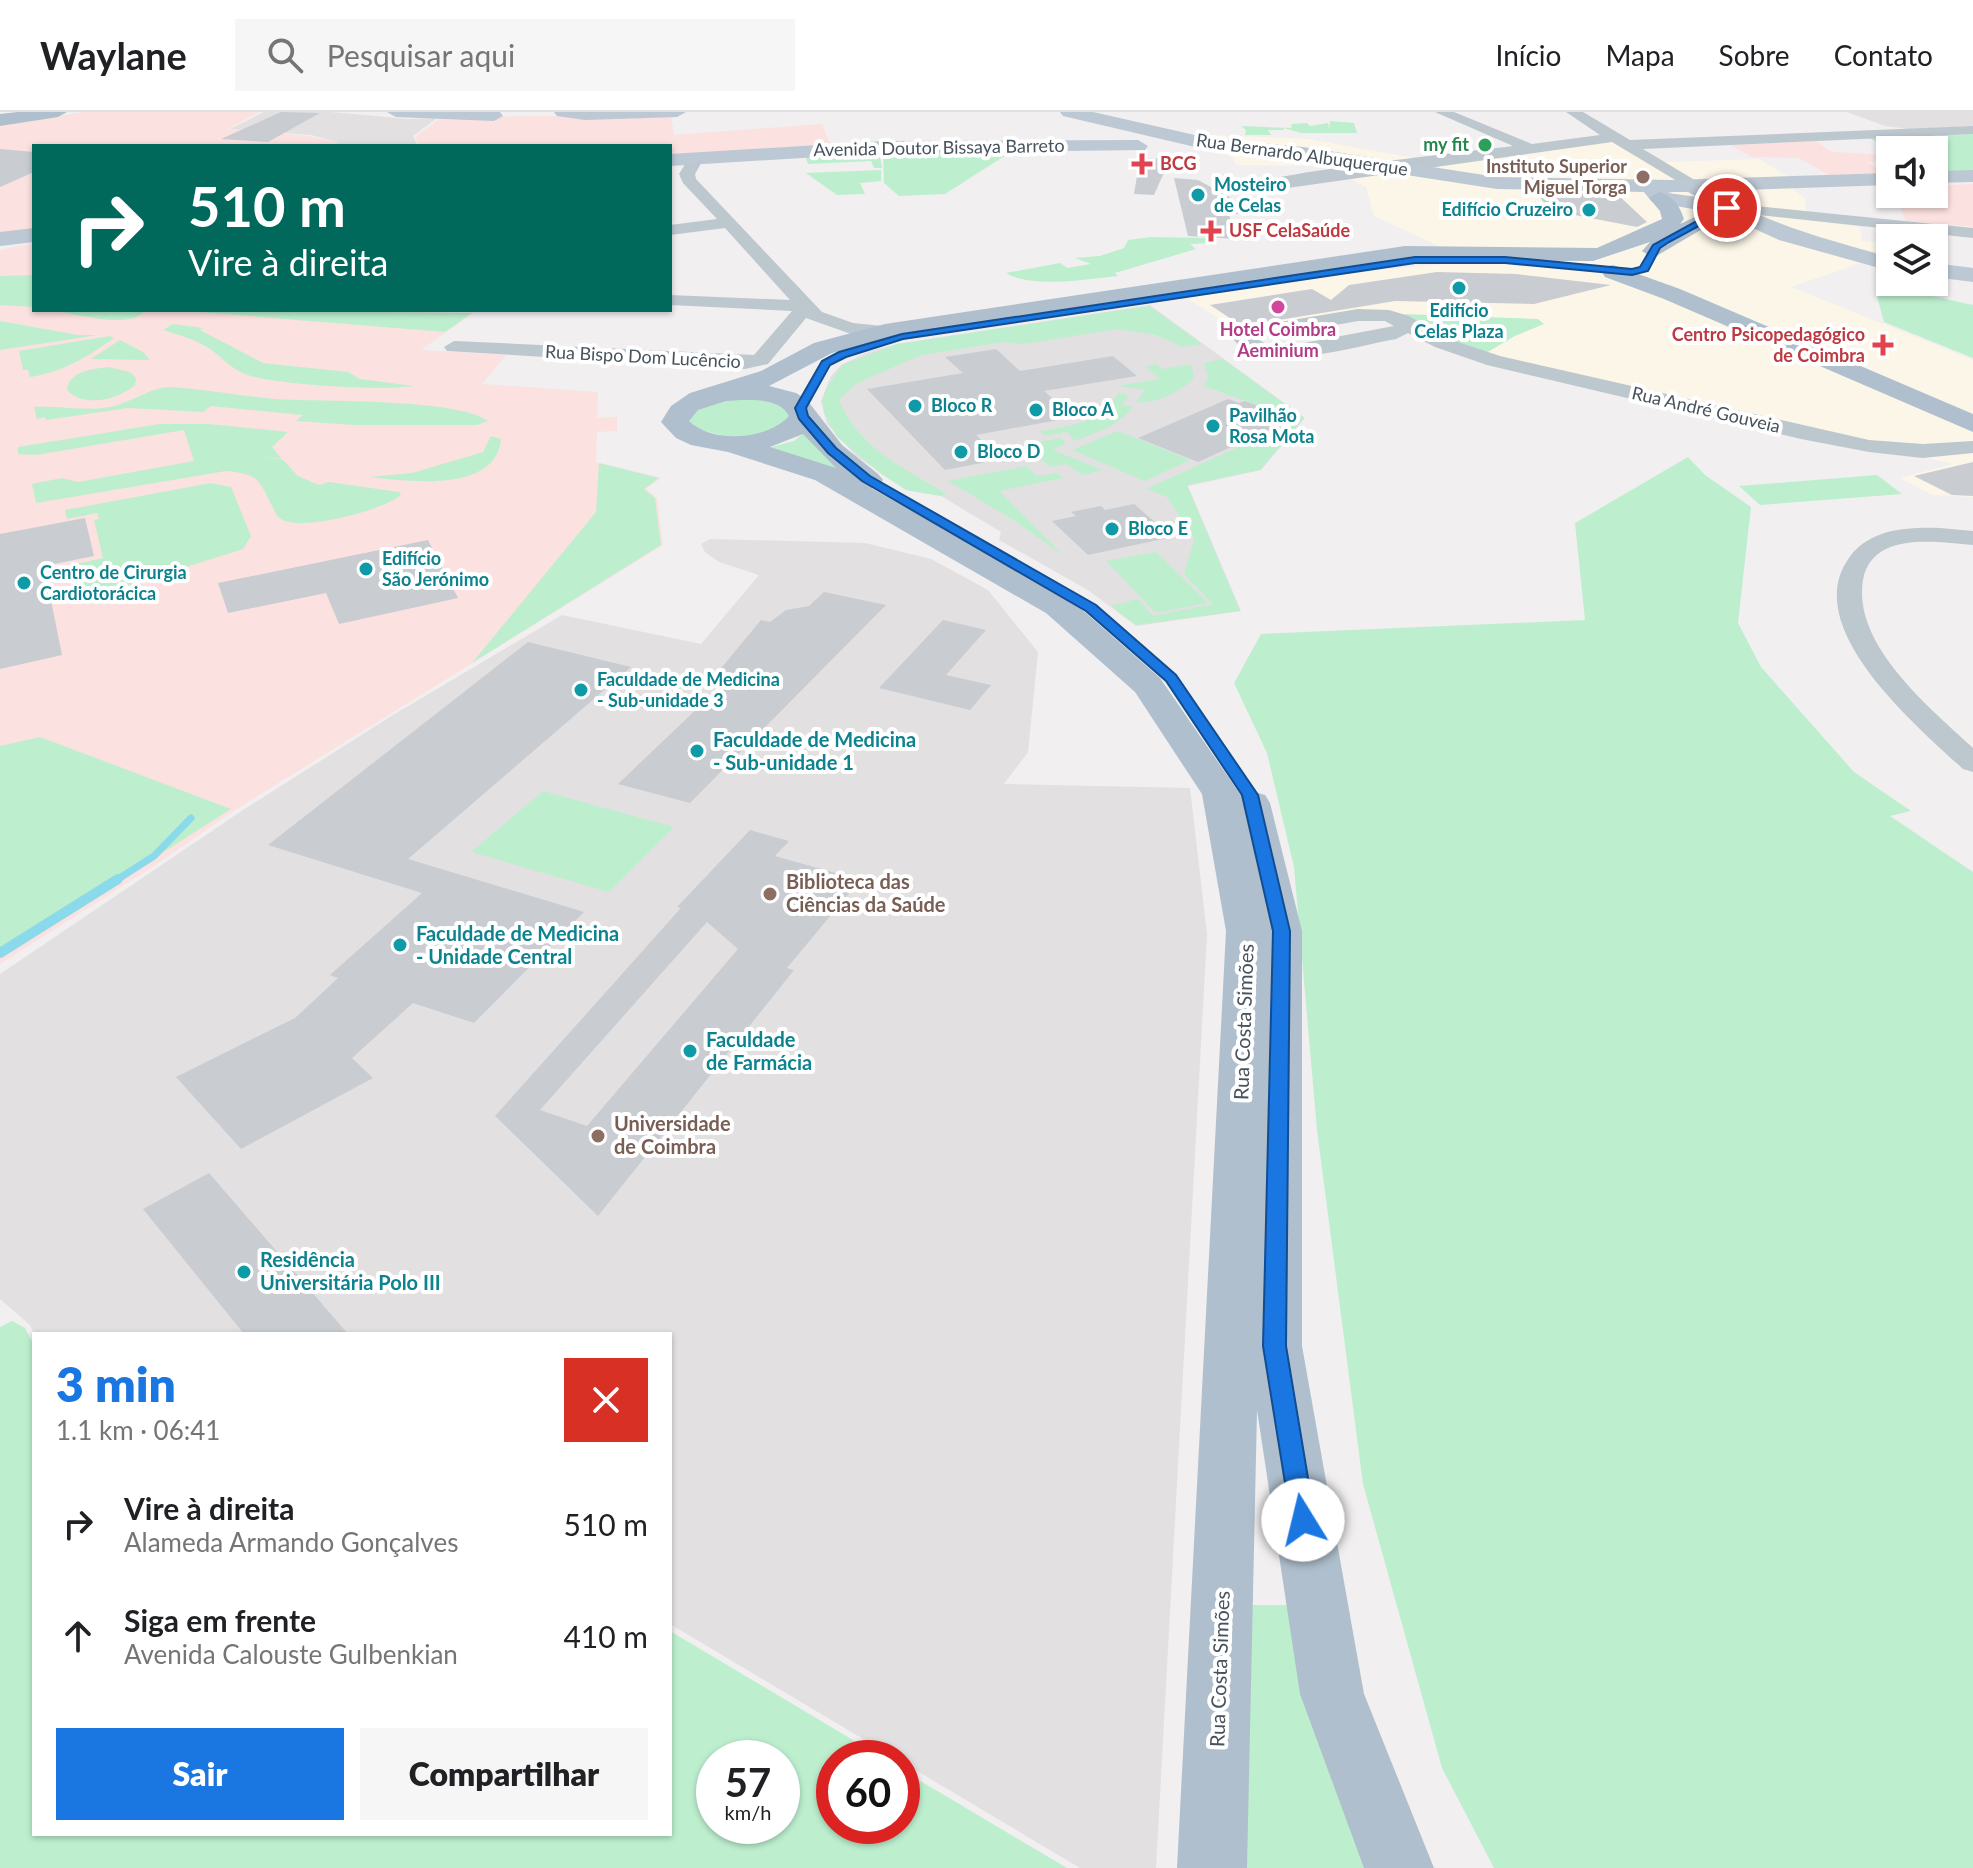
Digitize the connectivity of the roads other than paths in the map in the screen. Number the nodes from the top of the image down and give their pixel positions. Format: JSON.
{"nodes":[{"id":1,"x":58,"y":112,"type":"edge"},
{"id":2,"x":396,"y":112,"type":"edge"},
{"id":3,"x":563,"y":112,"type":"edge"},
{"id":4,"x":677,"y":112,"type":"edge"},
{"id":5,"x":1069,"y":112,"type":"edge"},
{"id":6,"x":1442,"y":112,"type":"edge"},
{"id":7,"x":1573,"y":112,"type":"edge"},
{"id":8,"x":454,"y":113,"type":"edge"},
{"id":9,"x":495,"y":114,"type":"edge"},
{"id":10,"x":539,"y":115,"type":"dead end"},
{"id":11,"x":585,"y":115,"type":"junction"},
{"id":12,"x":1850,"y":118,"type":"dead end"},
{"id":13,"x":0,"y":120,"type":"edge"},
{"id":14,"x":1973,"y":130,"type":"edge"},
{"id":15,"x":1881,"y":133,"type":"junction"},
{"id":16,"x":1620,"y":141,"type":"junction"},
{"id":17,"x":1208,"y":144,"type":"junction"},
{"id":18,"x":1530,"y":148,"type":"junction"},
{"id":19,"x":696,"y":158,"type":"junction"},
{"id":20,"x":672,"y":160,"type":"edge"},
{"id":21,"x":1396,"y":167,"type":"junction"},
{"id":22,"x":1973,"y":176,"type":"edge"},
{"id":23,"x":1948,"y":177,"type":"edge"},
{"id":24,"x":689,"y":180,"type":"junction"},
{"id":25,"x":1876,"y":180,"type":"edge"},
{"id":26,"x":672,"y":182,"type":"edge"},
{"id":27,"x":1246,"y":189,"type":"dead end"},
{"id":28,"x":1673,"y":190,"type":"junction"},
{"id":29,"x":1727,"y":208,"type":"junction"},
{"id":30,"x":729,"y":223,"type":"junction"},
{"id":31,"x":672,"y":230,"type":"edge"},
{"id":32,"x":1973,"y":233,"type":"edge"},
{"id":33,"x":32,"y":235,"type":"edge"},
{"id":34,"x":0,"y":239,"type":"edge"},
{"id":35,"x":1876,"y":260,"type":"edge"},
{"id":36,"x":1604,"y":262,"type":"junction"},
{"id":37,"x":1646,"y":265,"type":"junction"},
{"id":38,"x":1948,"y":272,"type":"edge"},
{"id":39,"x":1973,"y":275,"type":"edge"},
{"id":40,"x":672,"y":300,"type":"edge"},
{"id":41,"x":811,"y":311,"type":"junction"},
{"id":42,"x":1402,"y":320,"type":"junction"},
{"id":43,"x":885,"y":331,"type":"junction"},
{"id":44,"x":1387,"y":336,"type":"junction"},
{"id":45,"x":1442,"y":343,"type":"junction"},
{"id":46,"x":454,"y":347,"type":"dead end"},
{"id":47,"x":806,"y":356,"type":"junction"},
{"id":48,"x":723,"y":394,"type":"junction"},
{"id":49,"x":802,"y":412,"type":"junction"},
{"id":50,"x":1973,"y":414,"type":"edge"},
{"id":51,"x":1973,"y":424,"type":"edge"},
{"id":52,"x":732,"y":444,"type":"junction"},
{"id":53,"x":1973,"y":447,"type":"edge"},
{"id":54,"x":1973,"y":538,"type":"edge"},
{"id":55,"x":1973,"y":763,"type":"edge"},
{"id":56,"x":1212,"y":1868,"type":"edge"},
{"id":57,"x":1399,"y":1868,"type":"edge"}],
"edges":[{"from":1,"to":13,"type":"main road"},
{"from":2,"to":8,"type":"street"},
{"from":3,"to":11,"type":"street"},
{"from":4,"to":11,"type":"street"},
{"from":5,"to":17,"type":"street","name":"Rua Bernardo Albuquerque"},
{"from":6,"to":18,"type":"street"},
{"from":7,"to":16,"type":"street"},
{"from":8,"to":9,"type":"street"},
{"from":10,"to":11,"type":"street"},
{"from":12,"to":15,"type":"street"},
{"from":14,"to":15,"type":"street"},
{"from":15,"to":16,"type":"street"},
{"from":16,"to":18,"type":"street"},
{"from":16,"to":28,"type":"street"},
{"from":17,"to":19,"type":"street","name":"Avenida Doutor Bissaya Barreto"},
{"from":17,"to":21,"type":"street","name":"Rua Bernardo Albuquerque"},
{"from":18,"to":21,"type":"street"},
{"from":19,"to":20,"type":"street","name":"Avenida Doutor Bissaya Barreto"},
{"from":19,"to":24,"type":"street"},
{"from":21,"to":27,"type":"street"},
{"from":21,"to":28,"type":"street","name":"Rua Bernardo Albuquerque"},
{"from":22,"to":23,"type":"street"},
{"from":24,"to":26,"type":"street"},
{"from":24,"to":30,"type":"street"},
{"from":25,"to":28,"type":"street"},
{"from":28,"to":29,"type":"street"},
{"from":28,"to":29,"type":"street"},
{"from":28,"to":36,"type":"main road"},
{"from":29,"to":32,"type":"street"},
{"from":29,"to":35,"type":"street"},
{"from":29,"to":37,"type":"main road"},
{"from":30,"to":31,"type":"street"},
{"from":30,"to":41,"type":"street"},
{"from":33,"to":34,"type":"street"},
{"from":36,"to":37,"type":"main road"},
{"from":36,"to":43,"type":"main road"},
{"from":36,"to":49,"type":"main road"},
{"from":36,"to":51,"type":"main road"},
{"from":37,"to":50,"type":"main road"},
{"from":38,"to":39,"type":"street"},
{"from":40,"to":41,"type":"street"},
{"from":41,"to":43,"type":"street"},
{"from":41,"to":46,"type":"street","name":"Rua Bispo Dom Lucêncio"},
{"from":41,"to":47,"type":"street"},
{"from":42,"to":44,"type":"street"},
{"from":42,"to":44,"type":"street","name":"Rua André Gouveia"},
{"from":42,"to":45,"type":"street","name":"Rua André Gouveia"},
{"from":43,"to":47,"type":"main road"},
{"from":44,"to":45,"type":"street","name":"Rua André Gouveia"},
{"from":45,"to":53,"type":"street","name":"Rua André Gouveia"},
{"from":47,"to":48,"type":"main road"},
{"from":48,"to":49,"type":"main road"},
{"from":48,"to":52,"type":"main road"},
{"from":49,"to":52,"type":"main road"},
{"from":49,"to":57,"type":"main road","name":"Rua Costa Simões"},
{"from":52,"to":56,"type":"main road","name":"Rua Costa Simões"},
{"from":54,"to":55,"type":"street"}]}
